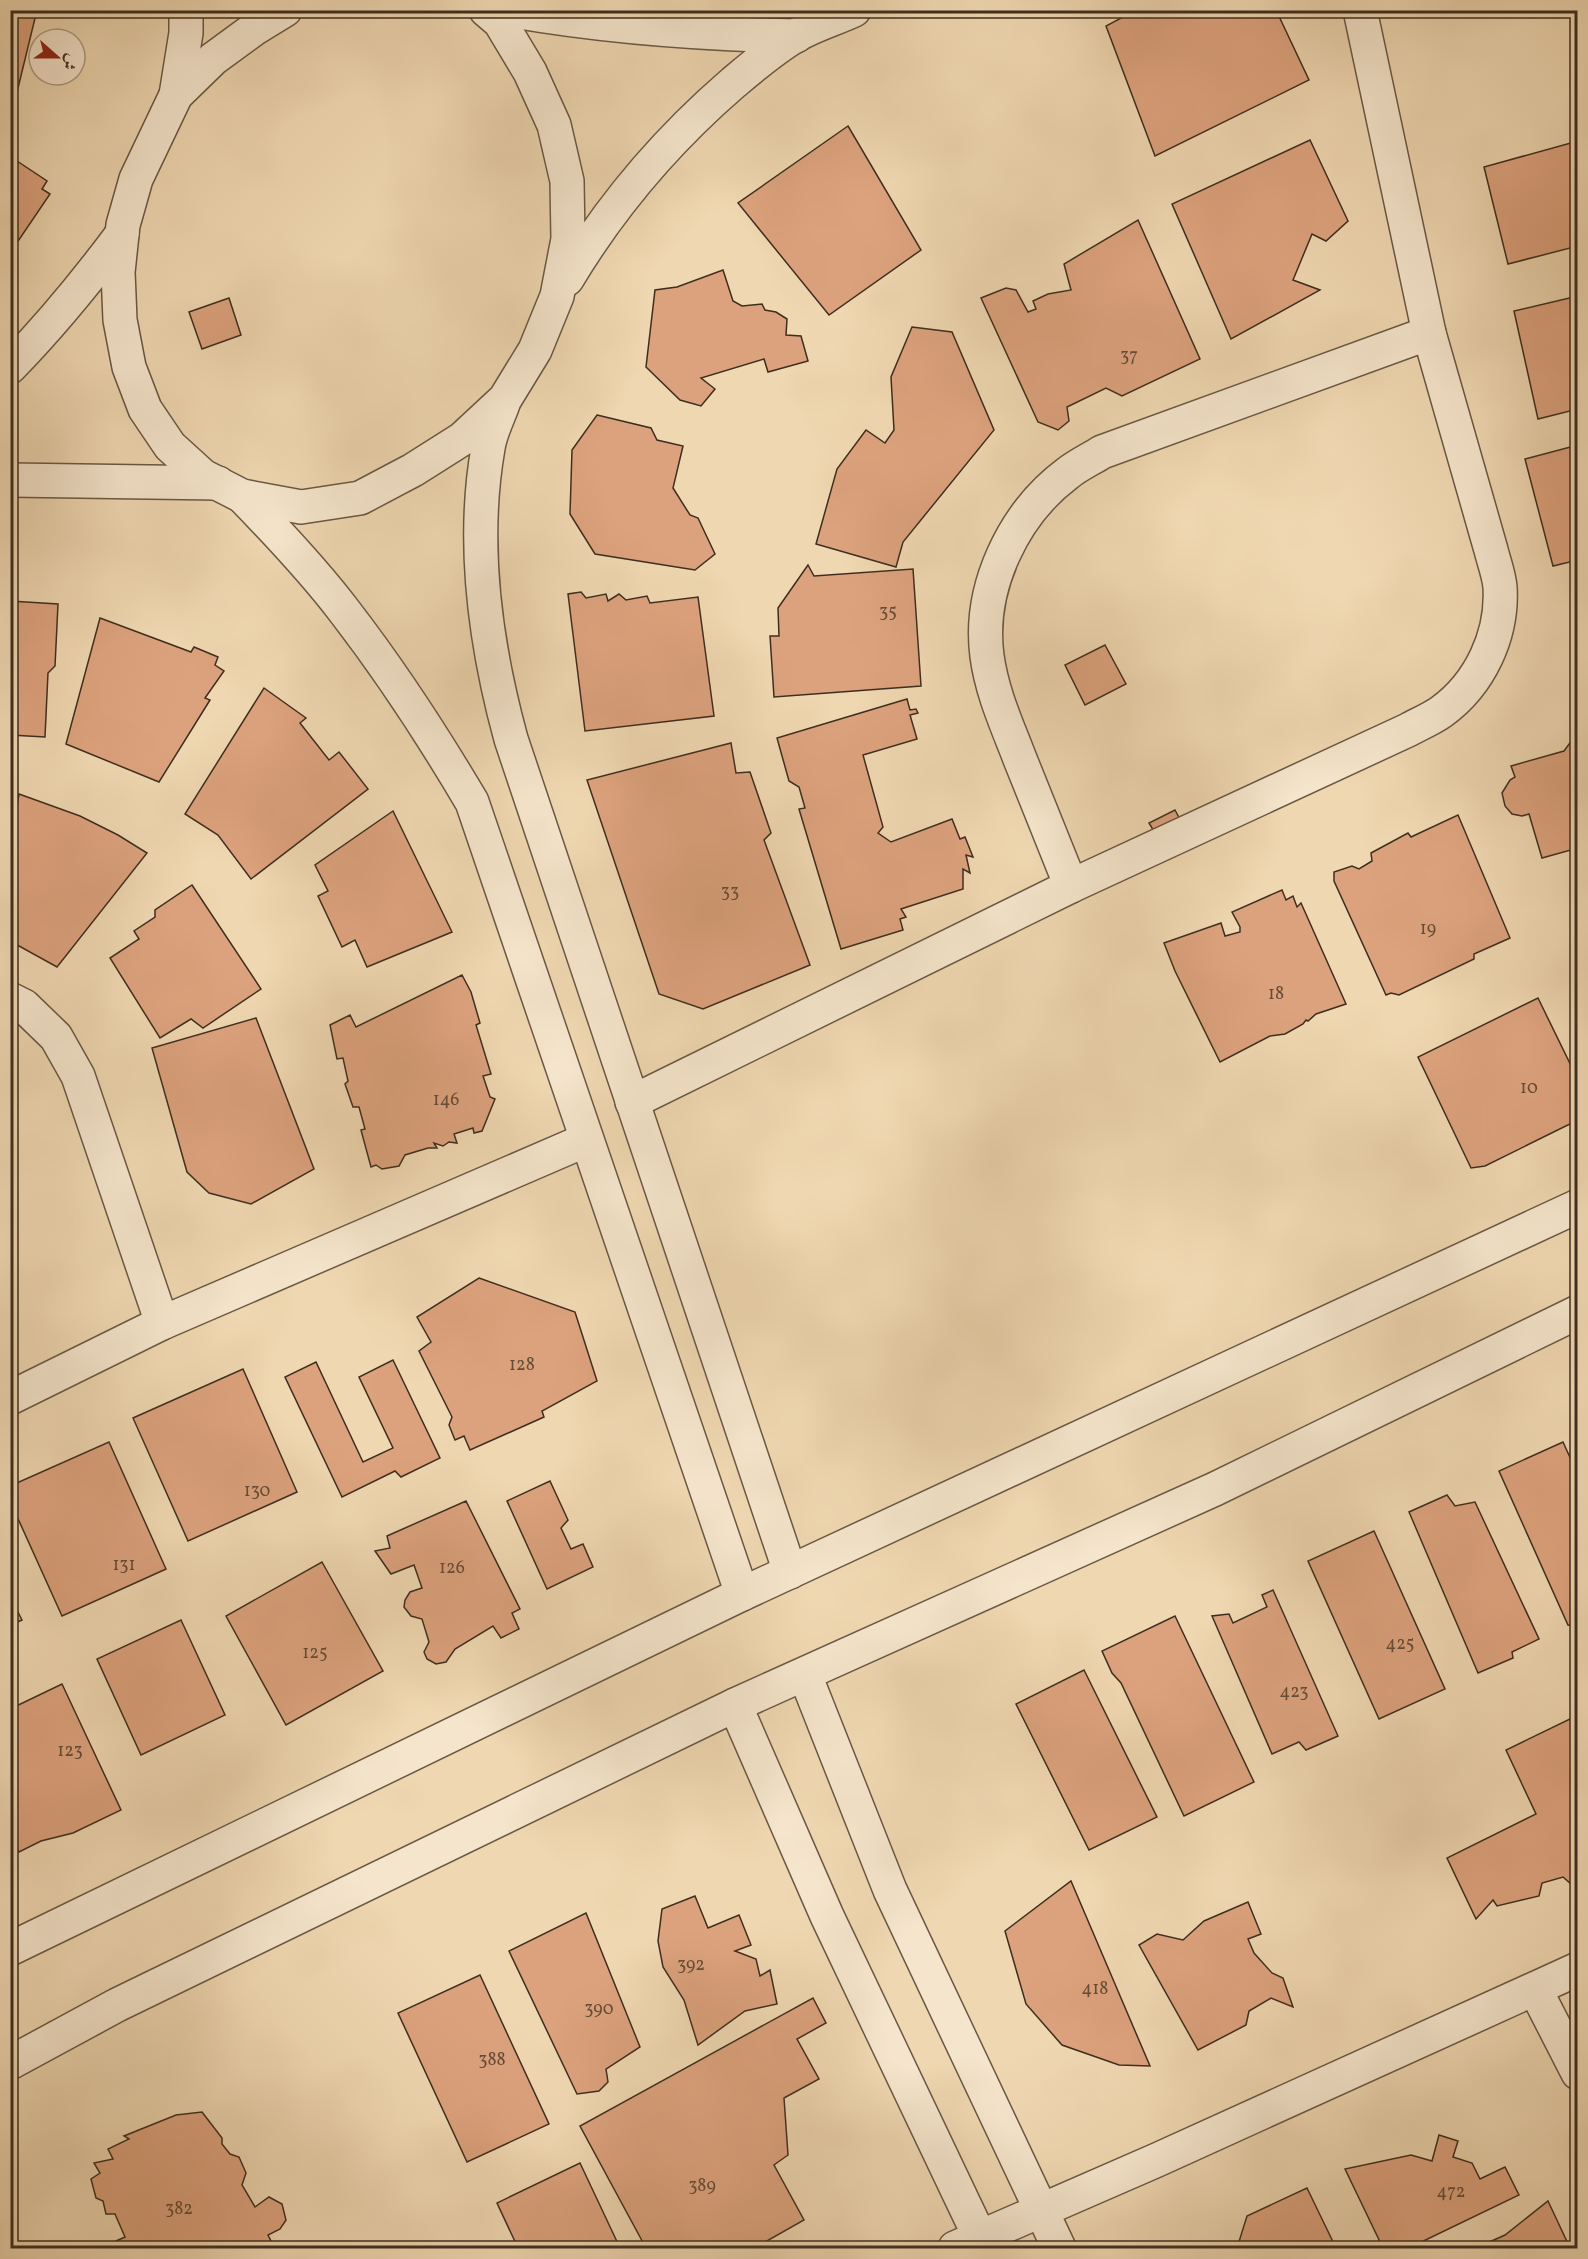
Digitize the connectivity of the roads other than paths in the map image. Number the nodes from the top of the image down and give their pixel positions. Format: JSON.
{"nodes":[{"id":1,"x":186,"y":10,"type":"edge"},
{"id":2,"x":285,"y":10,"type":"edge"},
{"id":3,"x":486,"y":10,"type":"edge"},
{"id":4,"x":508,"y":10,"type":"edge"},
{"id":5,"x":854,"y":10,"type":"edge"},
{"id":6,"x":1360,"y":10,"type":"edge"},
{"id":7,"x":796,"y":36,"type":"junction"},
{"id":8,"x":176,"y":95,"type":"junction"},
{"id":9,"x":123,"y":232,"type":"junction"},
{"id":10,"x":557,"y":296,"type":"junction"},
{"id":11,"x":1429,"y":333,"type":"junction"},
{"id":12,"x":10,"y":368,"type":"edge"},
{"id":13,"x":505,"y":399,"type":"junction"},
{"id":14,"x":10,"y":480,"type":"edge"},
{"id":15,"x":230,"y":489,"type":"junction"},
{"id":16,"x":1071,"y":886,"type":"junction"},
{"id":17,"x":10,"y":999,"type":"edge"},
{"id":18,"x":632,"y":1102,"type":"junction"},
{"id":19,"x":586,"y":1140,"type":"junction"},
{"id":20,"x":1578,"y":1206,"type":"edge"},
{"id":21,"x":1578,"y":1312,"type":"edge"},
{"id":22,"x":162,"y":1323,"type":"junction"},
{"id":23,"x":10,"y":1398,"type":"edge"},
{"id":24,"x":790,"y":1572,"type":"junction"},
{"id":25,"x":742,"y":1594,"type":"junction"},
{"id":26,"x":805,"y":1676,"type":"junction"},
{"id":27,"x":735,"y":1706,"type":"junction"},
{"id":28,"x":10,"y":1948,"type":"edge"},
{"id":29,"x":1578,"y":1969,"type":"edge"},
{"id":30,"x":1534,"y":1989,"type":"junction"},
{"id":31,"x":10,"y":2063,"type":"edge"},
{"id":32,"x":1578,"y":2073,"type":"edge"},
{"id":33,"x":1041,"y":2209,"type":"junction"},
{"id":34,"x":973,"y":2245,"type":"edge"},
{"id":35,"x":1059,"y":2248,"type":"edge"}],
"edges":[{"from":1,"to":8,"type":"street"},
{"from":2,"to":8,"type":"street"},
{"from":3,"to":10,"type":"street"},
{"from":4,"to":7,"type":"street"},
{"from":5,"to":7,"type":"street"},
{"from":6,"to":11,"type":"street"},
{"from":7,"to":10,"type":"street"},
{"from":8,"to":9,"type":"street"},
{"from":9,"to":12,"type":"street"},
{"from":9,"to":15,"type":"street"},
{"from":10,"to":13,"type":"street"},
{"from":11,"to":16,"type":"street"},
{"from":11,"to":16,"type":"street"},
{"from":13,"to":15,"type":"street"},
{"from":13,"to":18,"type":"street"},
{"from":14,"to":15,"type":"street"},
{"from":15,"to":19,"type":"street"},
{"from":16,"to":18,"type":"street"},
{"from":17,"to":22,"type":"street"},
{"from":18,"to":24,"type":"street"},
{"from":19,"to":22,"type":"street"},
{"from":19,"to":25,"type":"street"},
{"from":20,"to":24,"type":"street"},
{"from":21,"to":26,"type":"street"},
{"from":22,"to":23,"type":"street"},
{"from":24,"to":25,"type":"street"},
{"from":25,"to":28,"type":"street"},
{"from":26,"to":27,"type":"street"},
{"from":26,"to":33,"type":"street"},
{"from":27,"to":31,"type":"street"},
{"from":27,"to":34,"type":"street"},
{"from":29,"to":30,"type":"street"},
{"from":30,"to":32,"type":"street"},
{"from":30,"to":33,"type":"street"},
{"from":33,"to":34,"type":"street"},
{"from":33,"to":35,"type":"street"}]}
